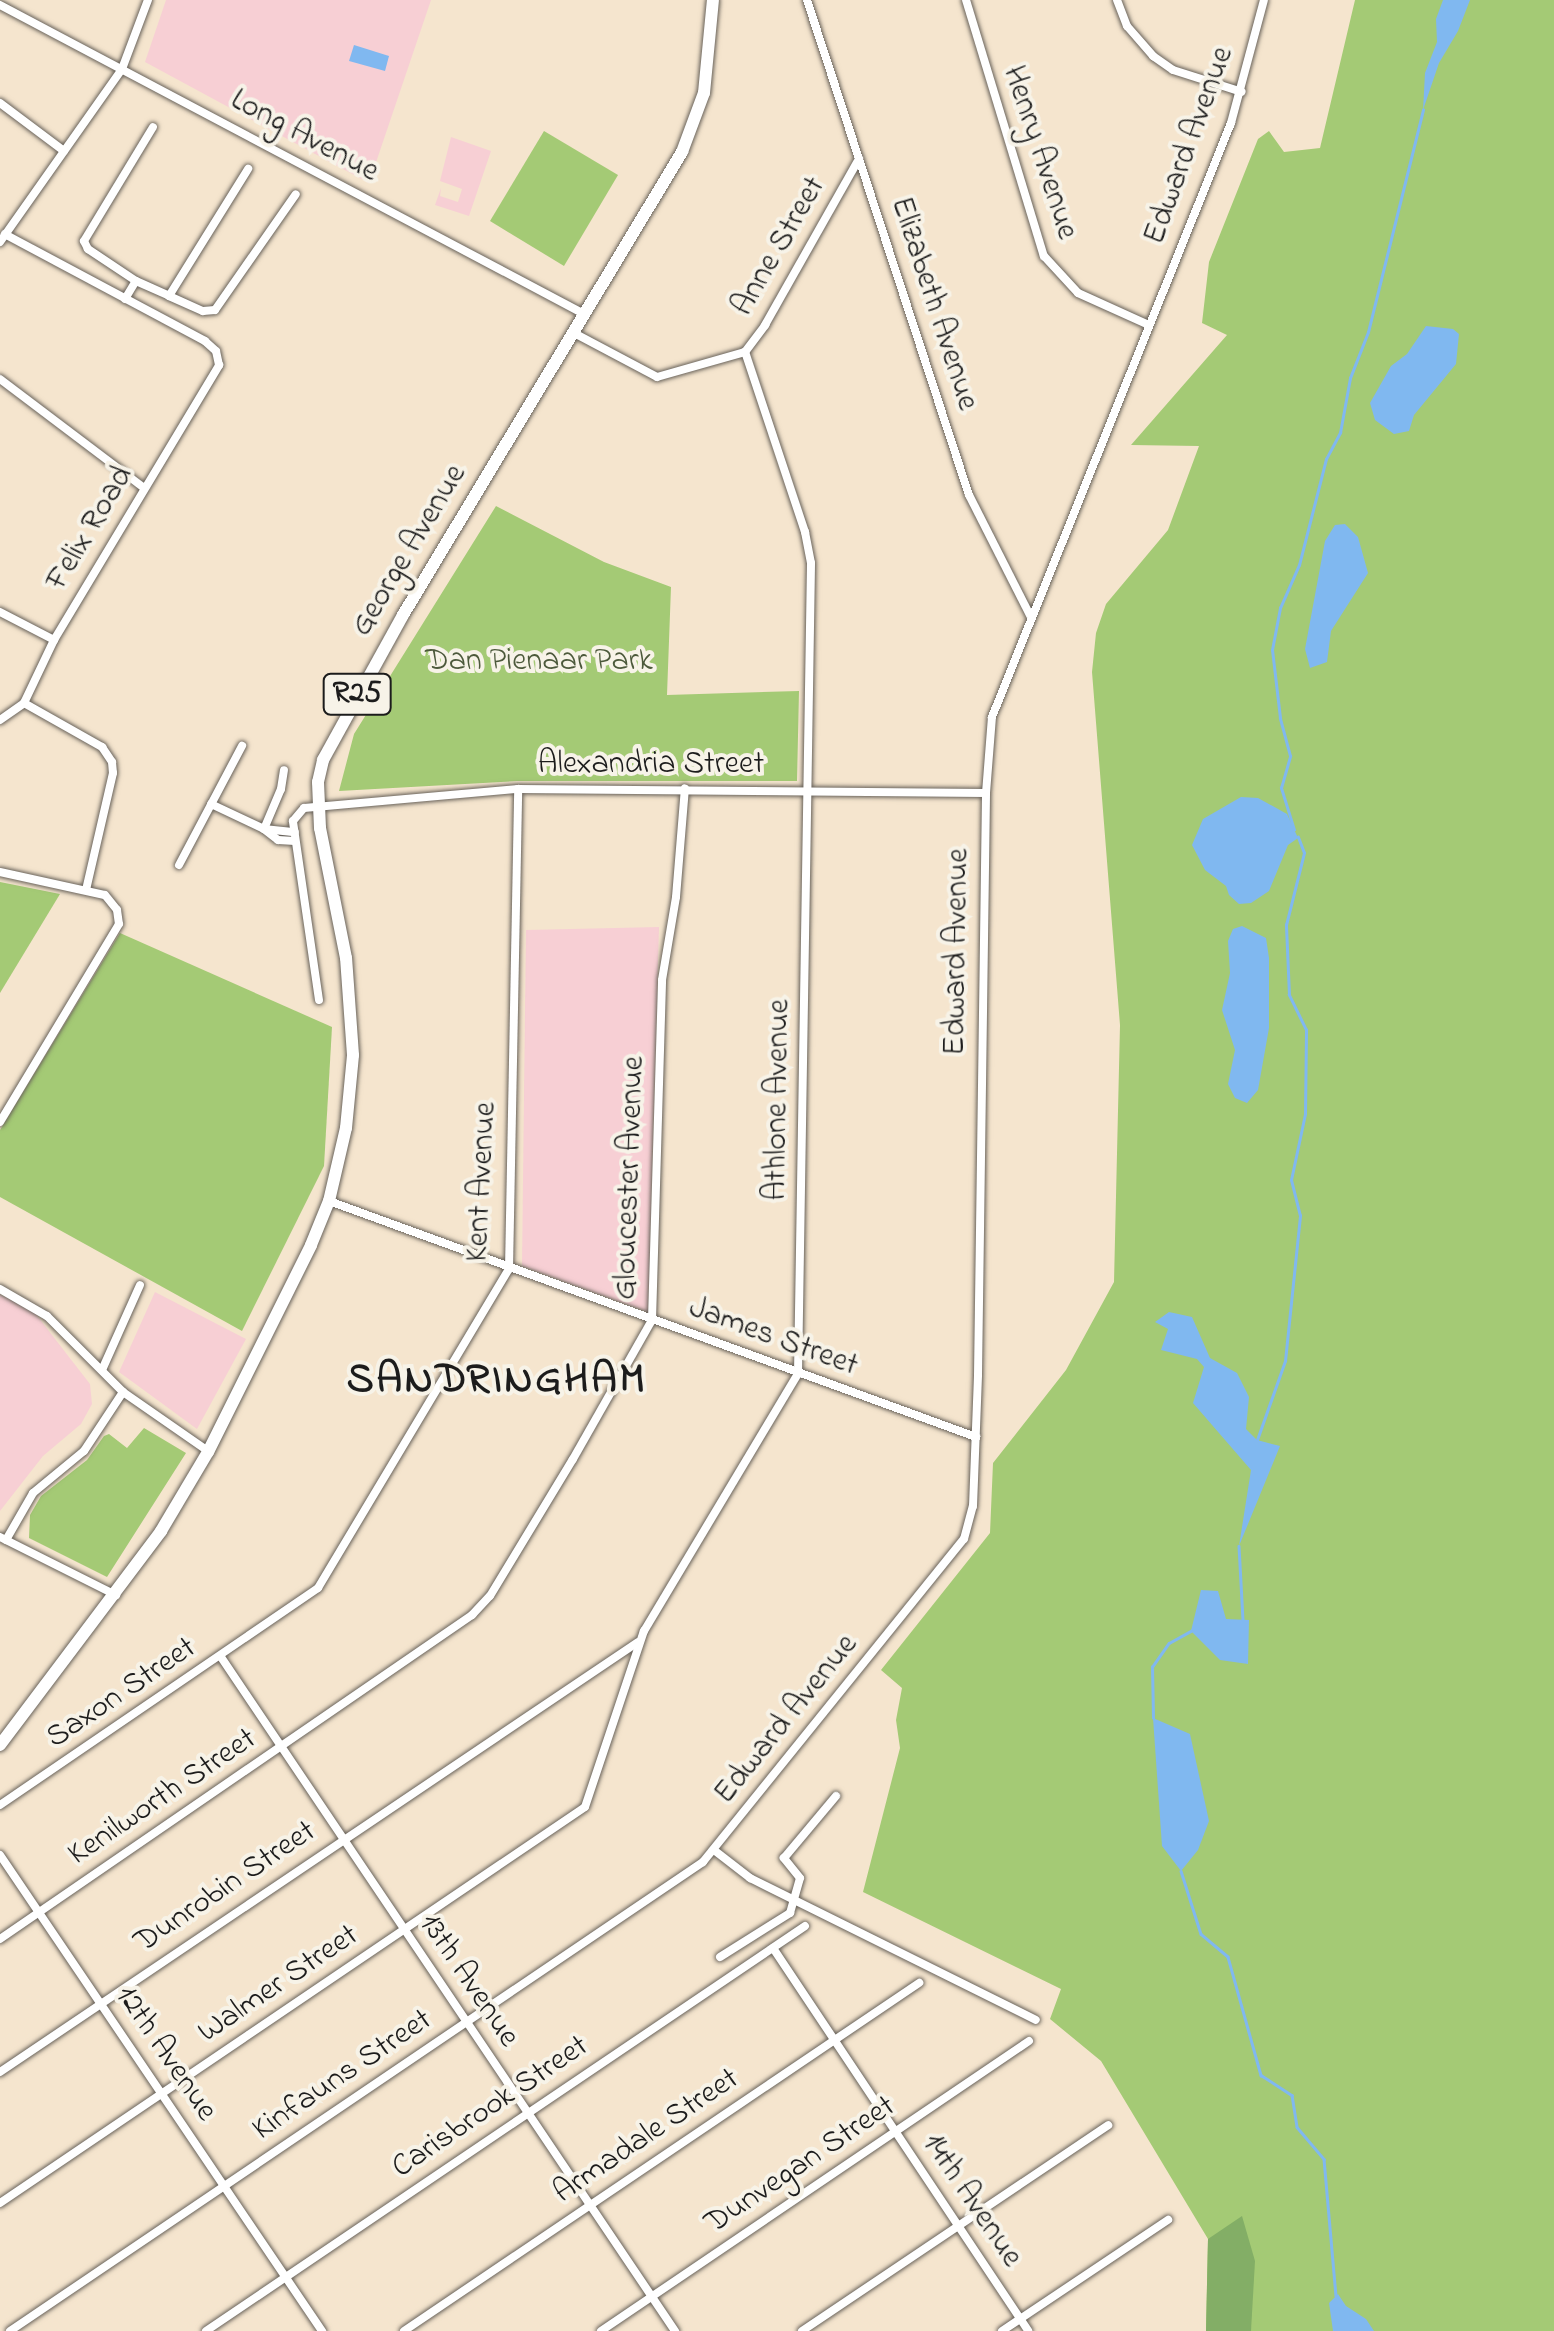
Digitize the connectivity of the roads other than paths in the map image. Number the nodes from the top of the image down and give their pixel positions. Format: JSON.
{"nodes":[{"id":1,"x":148,"y":0,"type":"edge"},
{"id":2,"x":713,"y":0,"type":"edge"},
{"id":3,"x":807,"y":0,"type":"edge"},
{"id":4,"x":966,"y":0,"type":"edge"},
{"id":5,"x":1116,"y":0,"type":"edge"},
{"id":6,"x":1264,"y":0,"type":"edge"},
{"id":7,"x":0,"y":5,"type":"edge"},
{"id":8,"x":122,"y":70,"type":"junction"},
{"id":9,"x":1242,"y":92,"type":"junction"},
{"id":10,"x":0,"y":103,"type":"edge"},
{"id":11,"x":153,"y":127,"type":"dead end"},
{"id":12,"x":64,"y":151,"type":"junction"},
{"id":13,"x":859,"y":159,"type":"junction"},
{"id":14,"x":248,"y":169,"type":"dead end"},
{"id":15,"x":296,"y":194,"type":"dead end"},
{"id":16,"x":3,"y":238,"type":"edge"},
{"id":17,"x":136,"y":281,"type":"junction"},
{"id":18,"x":169,"y":296,"type":"junction"},
{"id":19,"x":125,"y":299,"type":"junction"},
{"id":20,"x":584,"y":314,"type":"junction"},
{"id":21,"x":1149,"y":325,"type":"junction"},
{"id":22,"x":573,"y":332,"type":"junction"},
{"id":23,"x":744,"y":352,"type":"junction"},
{"id":24,"x":0,"y":379,"type":"edge"},
{"id":25,"x":143,"y":487,"type":"junction"},
{"id":26,"x":0,"y":612,"type":"edge"},
{"id":27,"x":1030,"y":616,"type":"junction"},
{"id":28,"x":54,"y":640,"type":"junction"},
{"id":29,"x":24,"y":703,"type":"junction"},
{"id":30,"x":0,"y":720,"type":"edge"},
{"id":31,"x":242,"y":746,"type":"dead end"},
{"id":32,"x":284,"y":770,"type":"dead end"},
{"id":33,"x":685,"y":788,"type":"junction"},
{"id":34,"x":518,"y":789,"type":"junction"},
{"id":35,"x":810,"y":791,"type":"junction"},
{"id":36,"x":986,"y":793,"type":"junction"},
{"id":37,"x":211,"y":804,"type":"junction"},
{"id":38,"x":318,"y":807,"type":"junction"},
{"id":39,"x":264,"y":829,"type":"junction"},
{"id":40,"x":295,"y":836,"type":"junction"},
{"id":41,"x":179,"y":866,"type":"dead end"},
{"id":42,"x":0,"y":872,"type":"edge"},
{"id":43,"x":86,"y":890,"type":"junction"},
{"id":44,"x":319,"y":1000,"type":"dead end"},
{"id":45,"x":0,"y":1122,"type":"edge"},
{"id":46,"x":329,"y":1201,"type":"junction"},
{"id":47,"x":509,"y":1269,"type":"junction"},
{"id":48,"x":140,"y":1285,"type":"dead end"},
{"id":49,"x":0,"y":1289,"type":"edge"},
{"id":50,"x":652,"y":1320,"type":"junction"},
{"id":51,"x":102,"y":1370,"type":"junction"},
{"id":52,"x":798,"y":1374,"type":"junction"},
{"id":53,"x":123,"y":1392,"type":"junction"},
{"id":54,"x":976,"y":1437,"type":"junction"},
{"id":55,"x":207,"y":1447,"type":"junction"},
{"id":56,"x":3,"y":1539,"type":"edge"},
{"id":57,"x":114,"y":1594,"type":"junction"},
{"id":58,"x":638,"y":1642,"type":"junction"},
{"id":59,"x":221,"y":1657,"type":"junction"},
{"id":60,"x":354,"y":1699,"type":"joint"},
{"id":61,"x":0,"y":1745,"type":"edge"},
{"id":62,"x":282,"y":1748,"type":"junction"},
{"id":63,"x":836,"y":1796,"type":"dead end"},
{"id":64,"x":0,"y":1805,"type":"edge"},
{"id":65,"x":585,"y":1807,"type":"joint"},
{"id":66,"x":344,"y":1840,"type":"junction"},
{"id":67,"x":714,"y":1850,"type":"junction"},
{"id":68,"x":0,"y":1856,"type":"edge"},
{"id":69,"x":703,"y":1862,"type":"joint"},
{"id":70,"x":795,"y":1898,"type":"junction"},
{"id":71,"x":39,"y":1912,"type":"junction"},
{"id":72,"x":804,"y":1926,"type":"dead end"},
{"id":73,"x":404,"y":1931,"type":"junction"},
{"id":74,"x":0,"y":1939,"type":"edge"},
{"id":75,"x":773,"y":1948,"type":"junction"},
{"id":76,"x":720,"y":1957,"type":"dead end"},
{"id":77,"x":919,"y":1984,"type":"dead end"},
{"id":78,"x":100,"y":2003,"type":"junction"},
{"id":79,"x":1036,"y":2020,"type":"dead end"},
{"id":80,"x":467,"y":2022,"type":"junction"},
{"id":81,"x":834,"y":2040,"type":"junction"},
{"id":82,"x":1029,"y":2041,"type":"dead end"},
{"id":83,"x":0,"y":2072,"type":"edge"},
{"id":84,"x":162,"y":2094,"type":"junction"},
{"id":85,"x":528,"y":2114,"type":"junction"},
{"id":86,"x":1108,"y":2125,"type":"dead end"},
{"id":87,"x":895,"y":2133,"type":"junction"},
{"id":88,"x":224,"y":2186,"type":"junction"},
{"id":89,"x":0,"y":2203,"type":"edge"},
{"id":90,"x":591,"y":2205,"type":"junction"},
{"id":91,"x":1168,"y":2220,"type":"dead end"},
{"id":92,"x":958,"y":2226,"type":"junction"},
{"id":93,"x":285,"y":2277,"type":"junction"},
{"id":94,"x":652,"y":2296,"type":"junction"},
{"id":95,"x":1020,"y":2319,"type":"junction"},
{"id":96,"x":10,"y":2331,"type":"edge"},
{"id":97,"x":206,"y":2331,"type":"edge"},
{"id":98,"x":322,"y":2331,"type":"edge"},
{"id":99,"x":404,"y":2331,"type":"edge"},
{"id":100,"x":600,"y":2331,"type":"edge"},
{"id":101,"x":676,"y":2331,"type":"edge"},
{"id":102,"x":802,"y":2331,"type":"edge"},
{"id":103,"x":1002,"y":2331,"type":"edge"},
{"id":104,"x":1028,"y":2331,"type":"edge"}],
"edges":[{"from":1,"to":8,"type":"street"},
{"from":2,"to":20,"type":"main road","name":"George Avenue","number":"R25"},
{"from":3,"to":13,"type":"street","name":"Elizabeth Avenue"},
{"from":4,"to":21,"type":"street","name":"Henry Avenue"},
{"from":5,"to":9,"type":"street"},
{"from":6,"to":9,"type":"street","name":"Edward Avenue"},
{"from":7,"to":8,"type":"street","name":"Long Avenue"},
{"from":8,"to":12,"type":"street"},
{"from":8,"to":20,"type":"street","name":"Long Avenue"},
{"from":9,"to":21,"type":"street","name":"Edward Avenue"},
{"from":10,"to":12,"type":"street"},
{"from":11,"to":17,"type":"street"},
{"from":12,"to":16,"type":"street"},
{"from":13,"to":23,"type":"street","name":"Anne Street"},
{"from":13,"to":27,"type":"street","name":"Elizabeth Avenue"},
{"from":14,"to":18,"type":"street"},
{"from":15,"to":18,"type":"street"},
{"from":16,"to":19,"type":"street"},
{"from":17,"to":18,"type":"street"},
{"from":17,"to":19,"type":"street"},
{"from":19,"to":25,"type":"street","name":"Felix Road"},
{"from":20,"to":22,"type":"main road","name":"George Avenue","number":"R25"},
{"from":21,"to":27,"type":"street","name":"Edward Avenue"},
{"from":22,"to":23,"type":"street","name":"Anne Street"},
{"from":22,"to":38,"type":"main road","name":"George Avenue","number":"R25"},
{"from":23,"to":35,"type":"street","name":"Athlone Avenue"},
{"from":24,"to":25,"type":"street"},
{"from":25,"to":28,"type":"street","name":"Felix Road"},
{"from":26,"to":28,"type":"street"},
{"from":27,"to":36,"type":"street","name":"Edward Avenue"},
{"from":28,"to":29,"type":"street","name":"Felix Road"},
{"from":29,"to":30,"type":"street","name":"Felix Road"},
{"from":29,"to":43,"type":"street"},
{"from":31,"to":37,"type":"street"},
{"from":32,"to":39,"type":"street"},
{"from":33,"to":34,"type":"street","name":"Alexandria Street"},
{"from":33,"to":35,"type":"street","name":"Alexandria Street"},
{"from":33,"to":50,"type":"street","name":"Gloucester Avenue"},
{"from":34,"to":38,"type":"street","name":"Alexandria Street"},
{"from":34,"to":47,"type":"street","name":"Kent Avenue"},
{"from":35,"to":36,"type":"street","name":"Alexandria Street"},
{"from":35,"to":52,"type":"street","name":"Athlone Avenue"},
{"from":36,"to":54,"type":"street","name":"Edward Avenue"},
{"from":37,"to":39,"type":"street"},
{"from":37,"to":41,"type":"street"},
{"from":38,"to":40,"type":"street"},
{"from":38,"to":46,"type":"main road","name":"George Avenue","number":"R25"},
{"from":39,"to":40,"type":"street"},
{"from":40,"to":44,"type":"street"},
{"from":42,"to":43,"type":"street"},
{"from":43,"to":45,"type":"street"},
{"from":46,"to":47,"type":"street","name":"James Street"},
{"from":46,"to":55,"type":"main road","name":"George Avenue","number":"R25"},
{"from":47,"to":50,"type":"street","name":"James Street"},
{"from":47,"to":59,"type":"street","name":"Kent Avenue"},
{"from":48,"to":51,"type":"street"},
{"from":49,"to":51,"type":"street"},
{"from":50,"to":52,"type":"street","name":"James Street"},
{"from":50,"to":60,"type":"street","name":"Gloucester Avenue"},
{"from":51,"to":53,"type":"street"},
{"from":52,"to":54,"type":"street","name":"James Street"},
{"from":52,"to":58,"type":"street","name":"Athlone Avenue"},
{"from":53,"to":55,"type":"street"},
{"from":53,"to":56,"type":"street"},
{"from":54,"to":67,"type":"street","name":"Edward Avenue"},
{"from":55,"to":57,"type":"main road","name":"George Avenue","number":"R25"},
{"from":56,"to":57,"type":"street"},
{"from":57,"to":61,"type":"main road","number":"R25"},
{"from":58,"to":65,"type":"street","name":"Athlone Avenue"},
{"from":58,"to":66,"type":"street","name":"Dunrobin Street"},
{"from":59,"to":62,"type":"street","name":"13th Avenue"},
{"from":59,"to":64,"type":"street","name":"Saxon Street"},
{"from":60,"to":62,"type":"street","name":"Kenilworth Street"},
{"from":62,"to":66,"type":"street","name":"13th Avenue"},
{"from":62,"to":71,"type":"street","name":"Kenilworth Street"},
{"from":63,"to":70,"type":"street"},
{"from":65,"to":73,"type":"street","name":"Walmer Street"},
{"from":66,"to":73,"type":"street","name":"13th Avenue"},
{"from":66,"to":78,"type":"street","name":"Dunrobin Street"},
{"from":67,"to":69,"type":"street","name":"Edward Avenue"},
{"from":67,"to":70,"type":"street"},
{"from":68,"to":71,"type":"street","name":"12th Avenue"},
{"from":69,"to":80,"type":"street","name":"Kinfauns Street"},
{"from":70,"to":76,"type":"street"},
{"from":70,"to":79,"type":"street"},
{"from":71,"to":74,"type":"street","name":"Kenilworth Street"},
{"from":71,"to":78,"type":"street","name":"12th Avenue"},
{"from":72,"to":75,"type":"street","name":"Carisbrook Street"},
{"from":73,"to":80,"type":"street","name":"13th Avenue"},
{"from":73,"to":84,"type":"street","name":"Walmer Street"},
{"from":75,"to":81,"type":"street","name":"14th Avenue"},
{"from":75,"to":85,"type":"street","name":"Carisbrook Street"},
{"from":77,"to":81,"type":"street","name":"Armadale Street"},
{"from":78,"to":83,"type":"street","name":"Dunrobin Street"},
{"from":78,"to":84,"type":"street","name":"12th Avenue"},
{"from":80,"to":85,"type":"street","name":"13th Avenue"},
{"from":80,"to":88,"type":"street","name":"Kinfauns Street"},
{"from":81,"to":87,"type":"street","name":"14th Avenue"},
{"from":81,"to":90,"type":"street","name":"Armadale Street"},
{"from":82,"to":87,"type":"street","name":"Dunvegan Street"},
{"from":84,"to":88,"type":"street","name":"12th Avenue"},
{"from":84,"to":89,"type":"street","name":"Walmer Street"},
{"from":85,"to":90,"type":"street","name":"13th Avenue"},
{"from":85,"to":93,"type":"street","name":"Carisbrook Street"},
{"from":86,"to":92,"type":"street"},
{"from":87,"to":92,"type":"street","name":"14th Avenue"},
{"from":87,"to":94,"type":"street","name":"Dunvegan Street"},
{"from":88,"to":93,"type":"street","name":"12th Avenue"},
{"from":88,"to":96,"type":"street","name":"Kinfauns Street"},
{"from":90,"to":94,"type":"street","name":"13th Avenue"},
{"from":90,"to":99,"type":"street","name":"Armadale Street"},
{"from":91,"to":95,"type":"street"},
{"from":92,"to":95,"type":"street","name":"14th Avenue"},
{"from":92,"to":102,"type":"street"},
{"from":93,"to":97,"type":"street","name":"Carisbrook Street"},
{"from":93,"to":98,"type":"street","name":"12th Avenue"},
{"from":94,"to":100,"type":"street","name":"Dunvegan Street"},
{"from":94,"to":101,"type":"street","name":"13th Avenue"},
{"from":95,"to":103,"type":"street"},
{"from":95,"to":104,"type":"street","name":"14th Avenue"}]}
